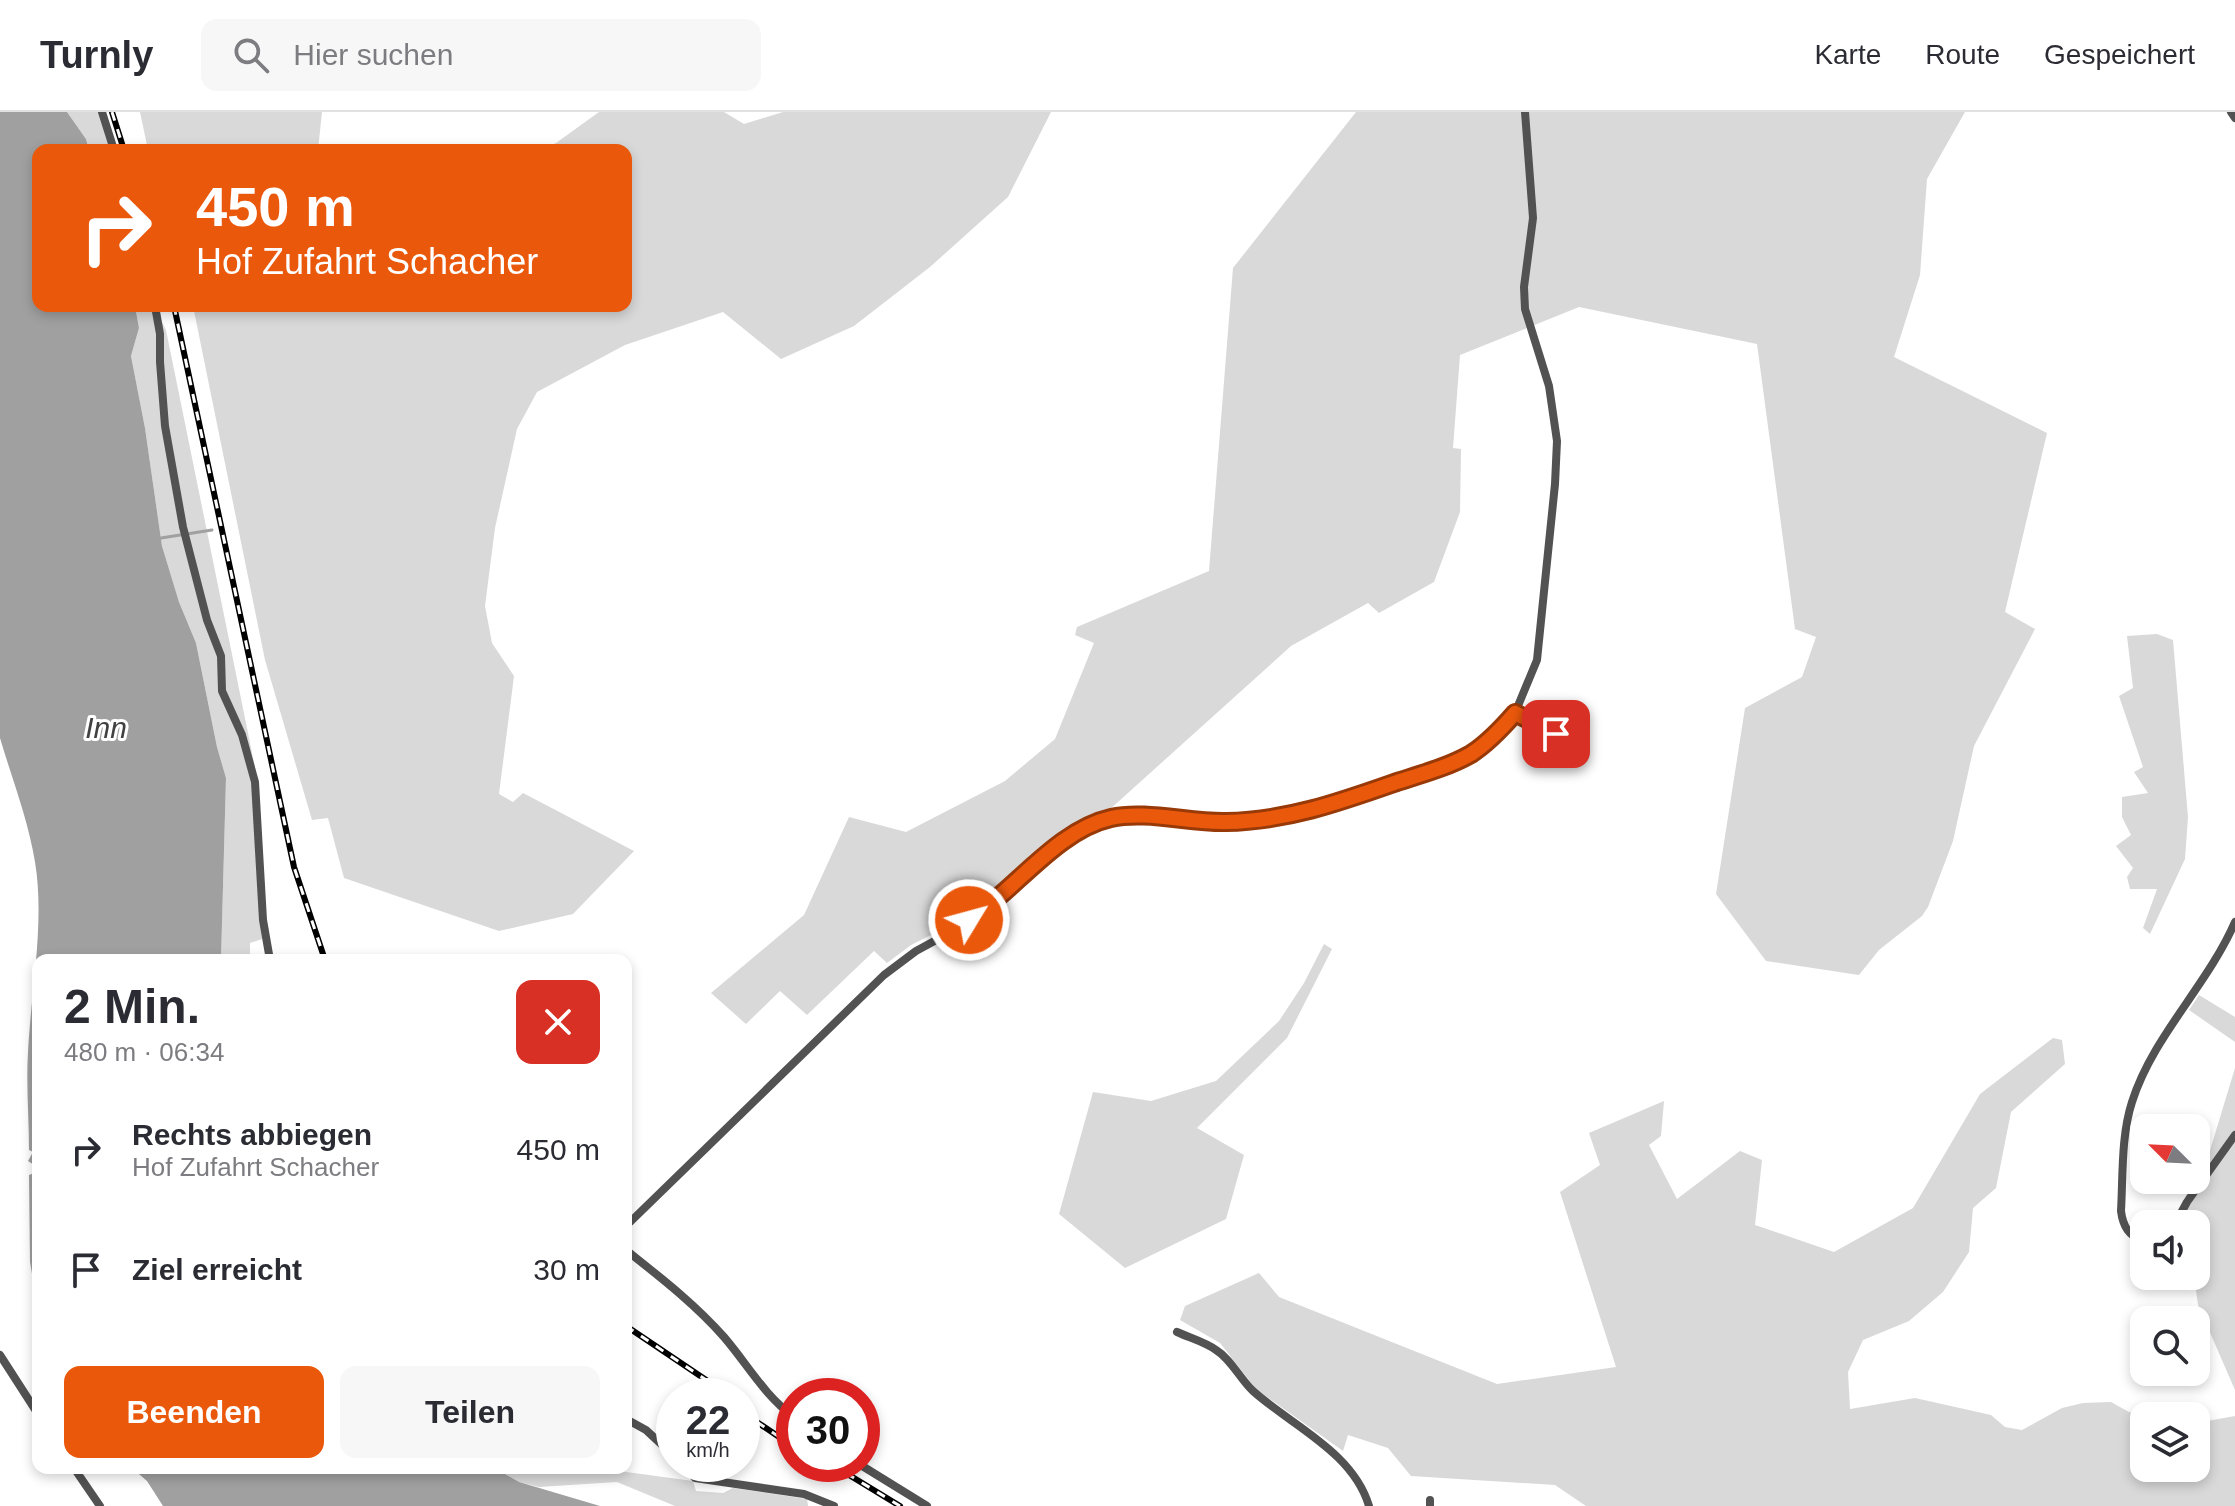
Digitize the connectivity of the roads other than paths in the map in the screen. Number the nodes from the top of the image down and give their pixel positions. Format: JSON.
{"nodes":[{"id":1,"x":102,"y":112,"type":"edge"},
{"id":2,"x":1525,"y":112,"type":"edge"},
{"id":3,"x":2231,"y":112,"type":"edge"},
{"id":4,"x":2235,"y":118,"type":"edge"},
{"id":5,"x":112,"y":144,"type":"edge"},
{"id":6,"x":156,"y":312,"type":"edge"},
{"id":7,"x":1515,"y":713,"type":"junction"},
{"id":8,"x":1571,"y":744,"type":"dead end"},
{"id":9,"x":2235,"y":922,"type":"edge"},
{"id":10,"x":269,"y":954,"type":"edge"},
{"id":11,"x":2235,"y":1135,"type":"edge"},
{"id":12,"x":2183,"y":1210,"type":"edge"},
{"id":13,"x":632,"y":1220,"type":"edge"},
{"id":14,"x":2130,"y":1234,"type":"edge"},
{"id":15,"x":632,"y":1255,"type":"edge"},
{"id":16,"x":1177,"y":1332,"type":"dead end"},
{"id":17,"x":0,"y":1355,"type":"edge"},
{"id":18,"x":776,"y":1400,"type":"edge"},
{"id":19,"x":32,"y":1405,"type":"edge"},
{"id":20,"x":632,"y":1422,"type":"edge"},
{"id":21,"x":656,"y":1439,"type":"edge"},
{"id":22,"x":78,"y":1474,"type":"edge"},
{"id":23,"x":880,"y":1477,"type":"edge"},
{"id":24,"x":722,"y":1482,"type":"edge"},
{"id":25,"x":100,"y":1506,"type":"edge"},
{"id":26,"x":834,"y":1506,"type":"edge"},
{"id":27,"x":927,"y":1506,"type":"edge"},
{"id":28,"x":1369,"y":1506,"type":"edge"}],
"edges":[{"from":1,"to":5,"type":"street"},
{"from":2,"to":7,"type":"street"},
{"from":3,"to":4,"type":"street"},
{"from":6,"to":10,"type":"street"},
{"from":7,"to":8,"type":"street"},
{"from":7,"to":13,"type":"street"},
{"from":9,"to":14,"type":"street"},
{"from":11,"to":12,"type":"street"},
{"from":15,"to":18,"type":"street"},
{"from":16,"to":28,"type":"street"},
{"from":17,"to":19,"type":"street"},
{"from":20,"to":21,"type":"street"},
{"from":22,"to":25,"type":"street"},
{"from":23,"to":27,"type":"street"},
{"from":24,"to":26,"type":"street"}]}
